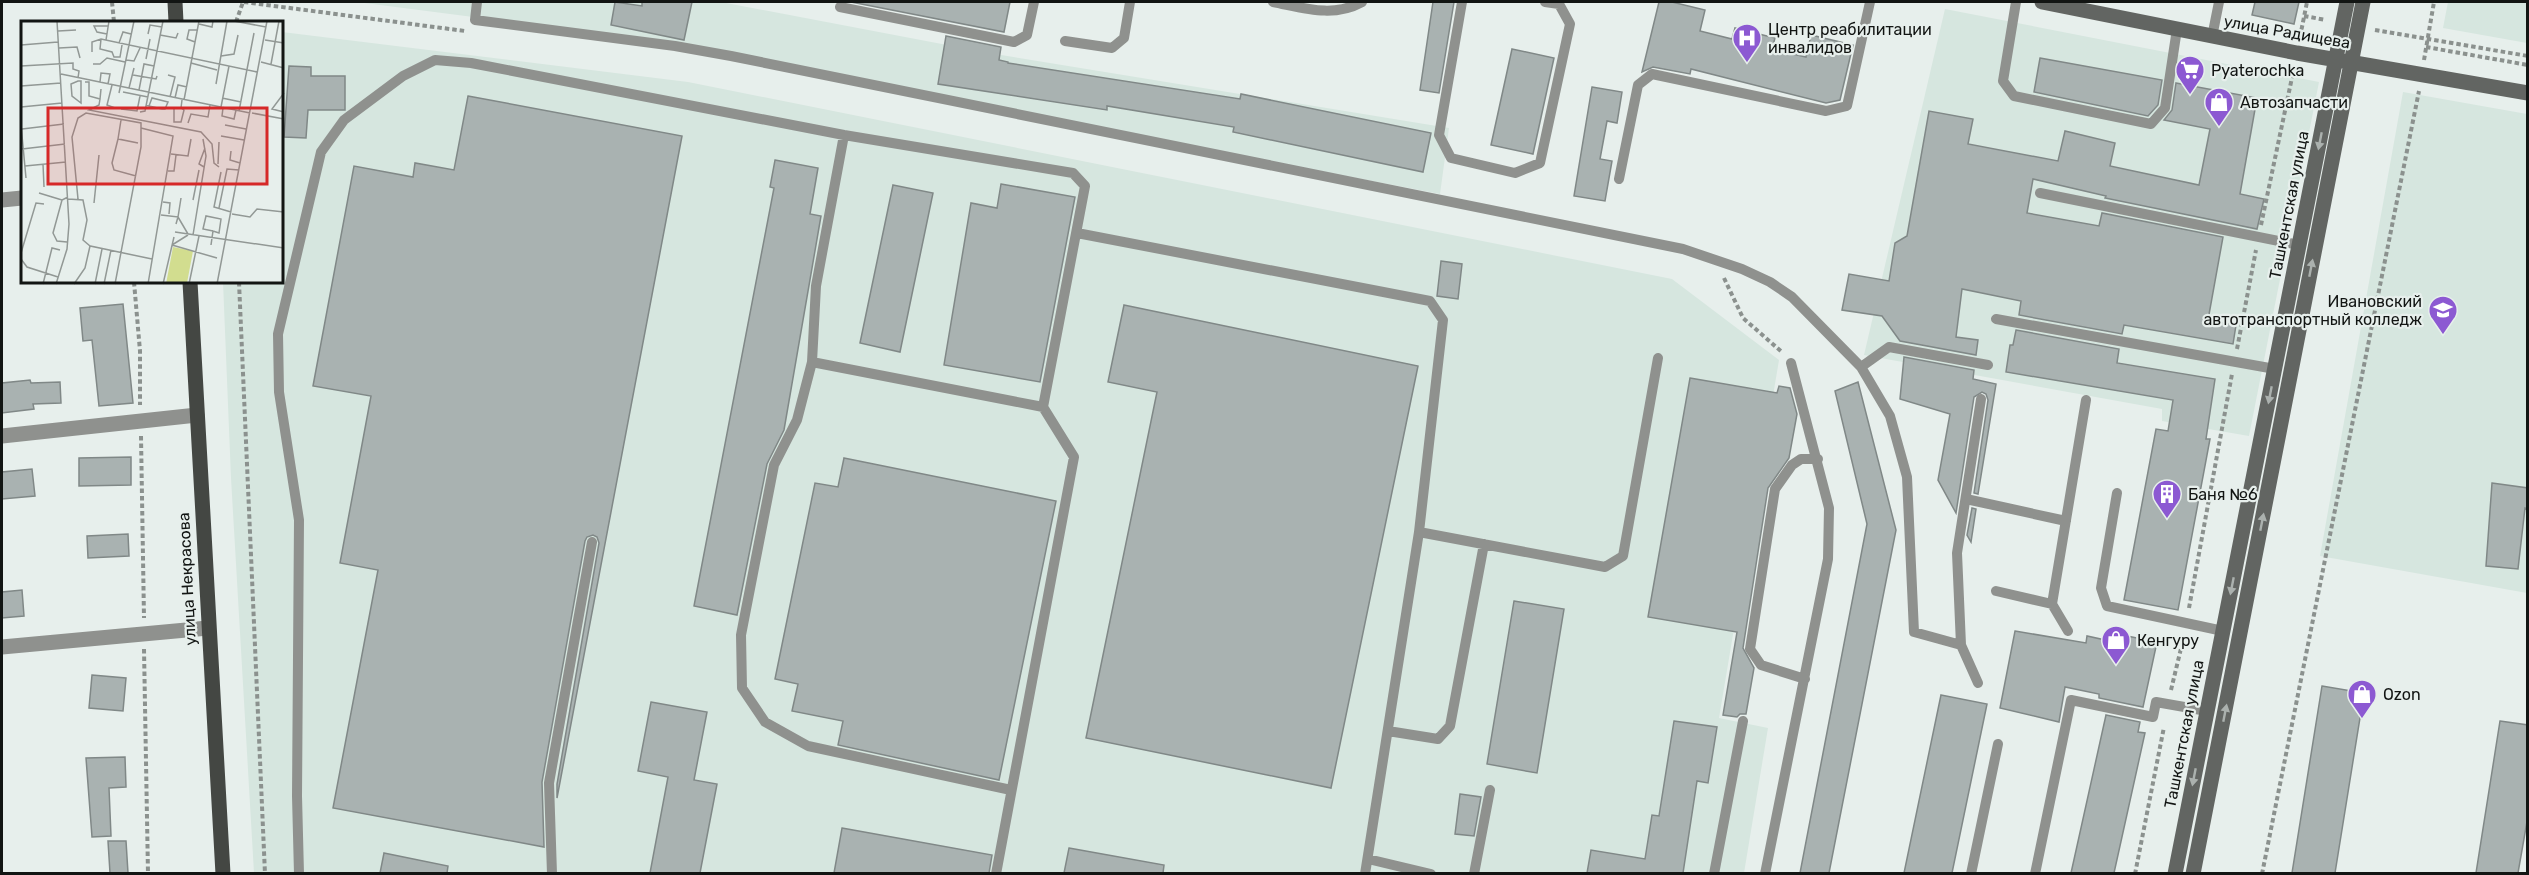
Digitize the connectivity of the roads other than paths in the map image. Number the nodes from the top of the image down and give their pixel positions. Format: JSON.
{"nodes":[{"id":1,"x":175,"y":2,"type":"edge"},
{"id":2,"x":477,"y":2,"type":"edge"},
{"id":3,"x":1034,"y":2,"type":"edge"},
{"id":4,"x":1131,"y":2,"type":"edge"},
{"id":5,"x":1273,"y":2,"type":"edge"},
{"id":6,"x":1362,"y":2,"type":"edge"},
{"id":7,"x":1462,"y":2,"type":"edge"},
{"id":8,"x":1545,"y":2,"type":"edge"},
{"id":9,"x":1870,"y":2,"type":"edge"},
{"id":10,"x":2016,"y":2,"type":"edge"},
{"id":11,"x":2042,"y":2,"type":"edge"},
{"id":12,"x":2219,"y":2,"type":"edge"},
{"id":13,"x":2347,"y":2,"type":"edge"},
{"id":14,"x":2363,"y":2,"type":"edge"},
{"id":15,"x":840,"y":7,"type":"dead end"},
{"id":16,"x":176,"y":21,"type":"edge"},
{"id":17,"x":2350,"y":25,"type":"junction"},
{"id":18,"x":2177,"y":29,"type":"junction"},
{"id":19,"x":2212,"y":37,"type":"junction"},
{"id":20,"x":1065,"y":41,"type":"dead end"},
{"id":21,"x":2336,"y":60,"type":"junction"},
{"id":22,"x":2352,"y":62,"type":"junction"},
{"id":23,"x":2528,"y":93,"type":"edge"},
{"id":24,"x":844,"y":135,"type":"junction"},
{"id":25,"x":1619,"y":179,"type":"dead end"},
{"id":26,"x":2040,"y":192,"type":"dead end"},
{"id":27,"x":21,"y":198,"type":"edge"},
{"id":28,"x":2,"y":200,"type":"edge"},
{"id":29,"x":1077,"y":233,"type":"junction"},
{"id":30,"x":2299,"y":244,"type":"junction"},
{"id":31,"x":190,"y":284,"type":"edge"},
{"id":32,"x":1996,"y":320,"type":"dead end"},
{"id":33,"x":1658,"y":358,"type":"dead end"},
{"id":34,"x":812,"y":362,"type":"junction"},
{"id":35,"x":1791,"y":363,"type":"dead end"},
{"id":36,"x":1988,"y":365,"type":"dead end"},
{"id":37,"x":1861,"y":367,"type":"junction"},
{"id":38,"x":2275,"y":369,"type":"junction"},
{"id":39,"x":1982,"y":399,"type":"dead end"},
{"id":40,"x":2086,"y":400,"type":"dead end"},
{"id":41,"x":1043,"y":407,"type":"junction"},
{"id":42,"x":196,"y":415,"type":"junction"},
{"id":43,"x":2,"y":436,"type":"edge"},
{"id":44,"x":1818,"y":459,"type":"junction"},
{"id":45,"x":2117,"y":493,"type":"dead end"},
{"id":46,"x":1966,"y":499,"type":"junction"},
{"id":47,"x":2066,"y":521,"type":"junction"},
{"id":48,"x":1419,"y":532,"type":"junction"},
{"id":49,"x":592,"y":542,"type":"dead end"},
{"id":50,"x":1484,"y":544,"type":"junction"},
{"id":51,"x":1996,"y":591,"type":"dead end"},
{"id":52,"x":2052,"y":604,"type":"junction"},
{"id":53,"x":208,"y":628,"type":"junction"},
{"id":54,"x":2223,"y":631,"type":"junction"},
{"id":55,"x":2068,"y":632,"type":"dead end"},
{"id":56,"x":1961,"y":645,"type":"junction"},
{"id":57,"x":2,"y":647,"type":"edge"},
{"id":58,"x":1805,"y":679,"type":"junction"},
{"id":59,"x":1978,"y":683,"type":"dead end"},
{"id":60,"x":2207,"y":711,"type":"junction"},
{"id":61,"x":1743,"y":721,"type":"dead end"},
{"id":62,"x":1388,"y":731,"type":"junction"},
{"id":63,"x":1998,"y":744,"type":"dead end"},
{"id":64,"x":1011,"y":790,"type":"junction"},
{"id":65,"x":1490,"y":790,"type":"dead end"},
{"id":66,"x":1368,"y":859,"type":"junction"},
{"id":67,"x":223,"y":873,"type":"edge"},
{"id":68,"x":299,"y":873,"type":"edge"},
{"id":69,"x":552,"y":873,"type":"edge"},
{"id":70,"x":996,"y":873,"type":"edge"},
{"id":71,"x":1365,"y":873,"type":"edge"},
{"id":72,"x":1431,"y":873,"type":"edge"},
{"id":73,"x":1474,"y":873,"type":"edge"},
{"id":74,"x":1714,"y":873,"type":"edge"},
{"id":75,"x":1766,"y":873,"type":"edge"},
{"id":76,"x":1971,"y":873,"type":"edge"},
{"id":77,"x":2035,"y":873,"type":"edge"},
{"id":78,"x":2175,"y":873,"type":"edge"},
{"id":79,"x":2193,"y":873,"type":"edge"}],
"edges":[{"from":1,"to":16,"type":"main road"},
{"from":2,"to":37,"type":"lane"},
{"from":3,"to":15,"type":"lane"},
{"from":4,"to":20,"type":"lane"},
{"from":5,"to":6,"type":"lane"},
{"from":7,"to":8,"type":"lane"},
{"from":9,"to":25,"type":"lane"},
{"from":10,"to":18,"type":"lane"},
{"from":11,"to":18,"type":"main road","name":"улица Радищева"},
{"from":12,"to":19,"type":"lane"},
{"from":13,"to":17,"type":"main road","name":"Ташкентская улица"},
{"from":14,"to":17,"type":"main road","name":"Ташкентская улица"},
{"from":17,"to":21,"type":"main road","name":"Ташкентская улица"},
{"from":17,"to":22,"type":"main road","name":"Ташкентская улица"},
{"from":18,"to":19,"type":"main road","name":"улица Радищева"},
{"from":19,"to":21,"type":"main road","name":"улица Радищева"},
{"from":21,"to":22,"type":"main road","name":"улица Радищева"},
{"from":21,"to":30,"type":"main road","name":"Ташкентская улица","one_way":true},
{"from":22,"to":23,"type":"main road","name":"улица Радищева"},
{"from":79,"to":22,"type":"main road","name":"Ташкентская улица","one_way":true},
{"from":24,"to":29,"type":"lane"},
{"from":24,"to":34,"type":"lane"},
{"from":24,"to":68,"type":"lane"},
{"from":26,"to":30,"type":"lane"},
{"from":27,"to":28,"type":"street"},
{"from":29,"to":41,"type":"lane"},
{"from":29,"to":48,"type":"lane"},
{"from":30,"to":38,"type":"main road","name":"Ташкентская улица"},
{"from":31,"to":42,"type":"main road","name":"улица Некрасова"},
{"from":32,"to":38,"type":"lane"},
{"from":33,"to":50,"type":"lane"},
{"from":34,"to":41,"type":"lane"},
{"from":34,"to":64,"type":"lane"},
{"from":35,"to":44,"type":"lane"},
{"from":36,"to":37,"type":"lane"},
{"from":37,"to":56,"type":"lane"},
{"from":38,"to":54,"type":"main road","name":"Ташкентская улица","one_way":true},
{"from":39,"to":46,"type":"lane"},
{"from":40,"to":47,"type":"lane"},
{"from":41,"to":64,"type":"lane"},
{"from":42,"to":43,"type":"street"},
{"from":42,"to":53,"type":"main road","name":"улица Некрасова"},
{"from":44,"to":58,"type":"lane"},
{"from":44,"to":58,"type":"lane"},
{"from":45,"to":54,"type":"lane"},
{"from":46,"to":47,"type":"lane"},
{"from":46,"to":56,"type":"lane"},
{"from":47,"to":52,"type":"lane"},
{"from":48,"to":50,"type":"lane"},
{"from":48,"to":62,"type":"lane"},
{"from":49,"to":69,"type":"lane"},
{"from":50,"to":62,"type":"lane"},
{"from":51,"to":52,"type":"lane"},
{"from":52,"to":55,"type":"lane"},
{"from":53,"to":57,"type":"street"},
{"from":53,"to":67,"type":"main road","name":"улица Некрасова"},
{"from":54,"to":60,"type":"main road","name":"Ташкентская улица"},
{"from":56,"to":59,"type":"lane"},
{"from":58,"to":75,"type":"lane"},
{"from":60,"to":77,"type":"lane"},
{"from":60,"to":78,"type":"main road","name":"Ташкентская улица","one_way":true},
{"from":61,"to":74,"type":"lane"},
{"from":62,"to":66,"type":"lane"},
{"from":63,"to":76,"type":"lane"},
{"from":64,"to":70,"type":"lane"},
{"from":65,"to":73,"type":"lane"},
{"from":66,"to":71,"type":"lane"},
{"from":66,"to":72,"type":"lane"}]}
